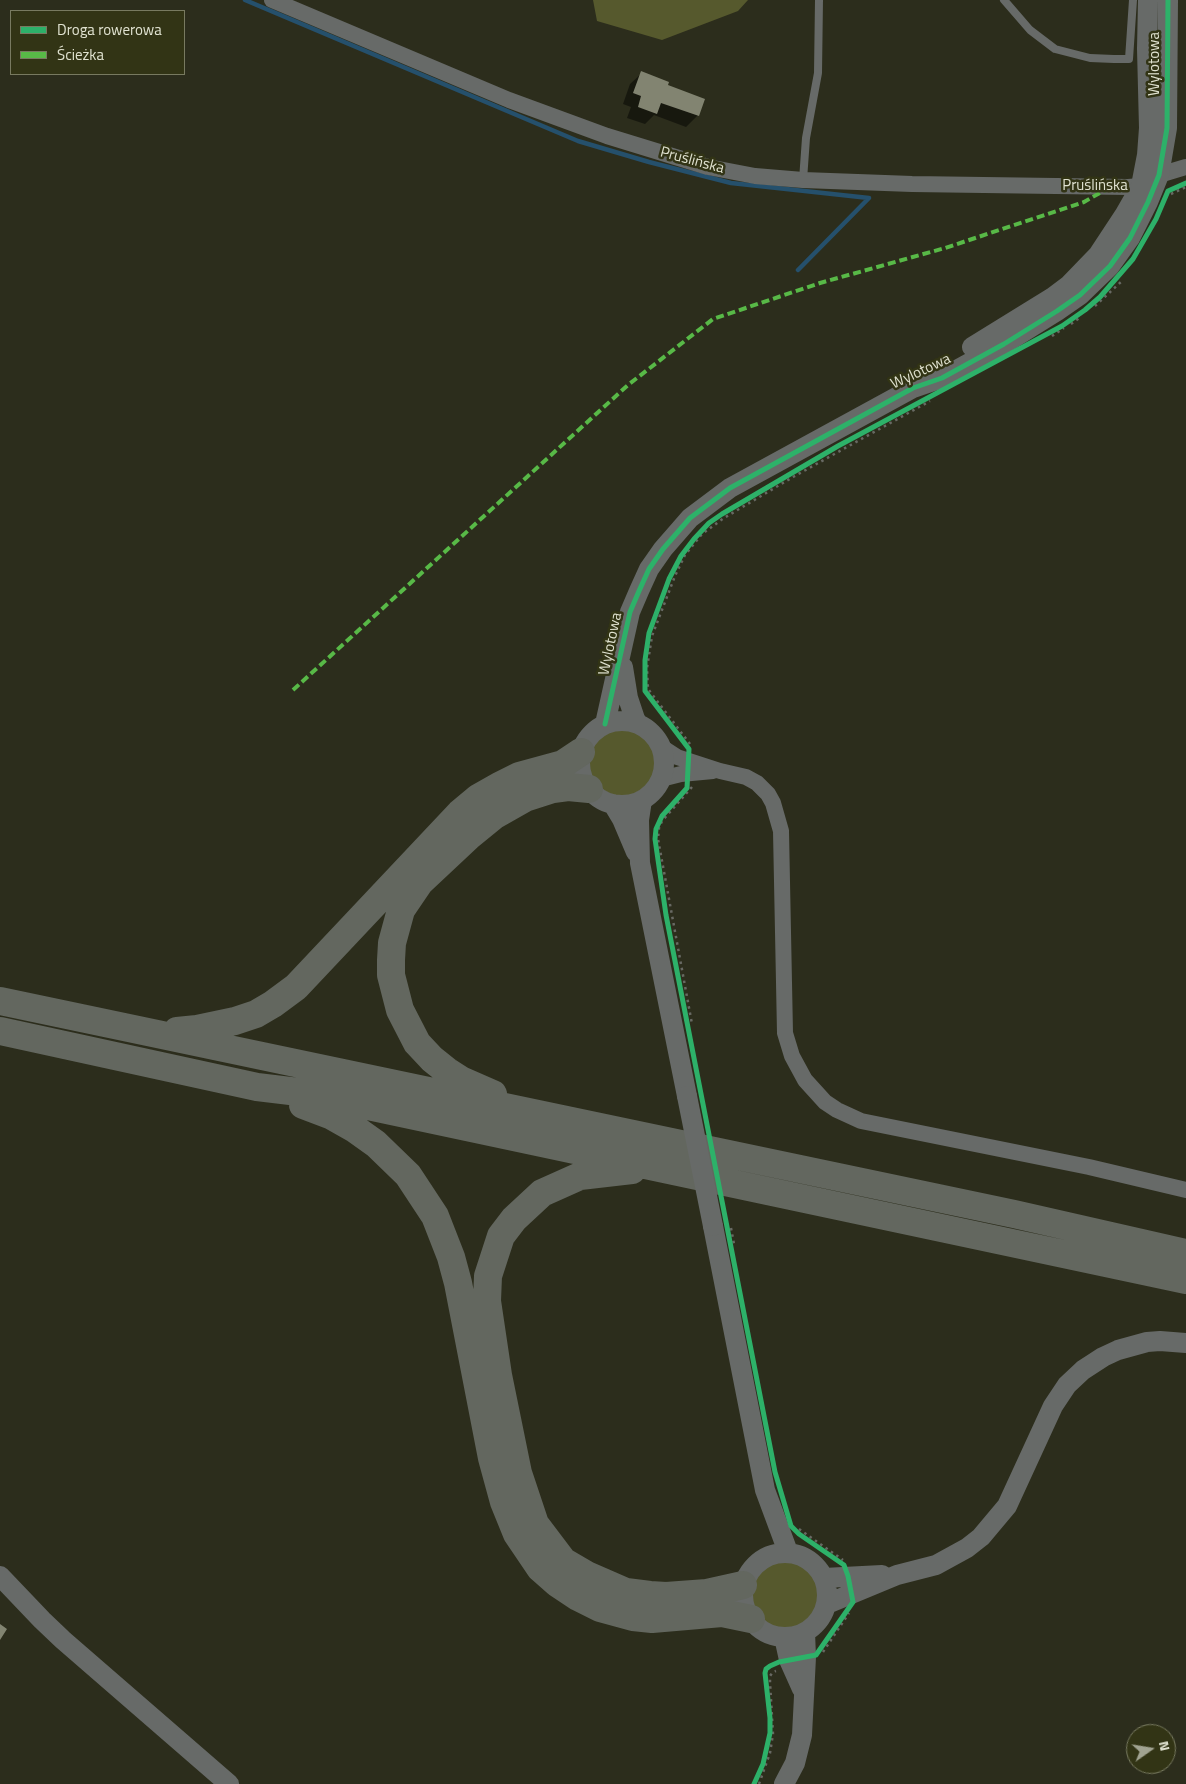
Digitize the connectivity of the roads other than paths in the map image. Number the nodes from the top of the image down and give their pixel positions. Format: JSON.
{"nodes":[{"id":1,"x":272,"y":0,"type":"edge"},
{"id":2,"x":819,"y":0,"type":"edge"},
{"id":3,"x":1004,"y":0,"type":"edge"},
{"id":4,"x":1133,"y":0,"type":"edge"},
{"id":5,"x":1148,"y":0,"type":"edge"},
{"id":6,"x":1168,"y":0,"type":"edge"},
{"id":7,"x":1186,"y":167,"type":"edge"},
{"id":8,"x":1159,"y":174,"type":"junction"},
{"id":9,"x":803,"y":180,"type":"junction"},
{"id":10,"x":1140,"y":186,"type":"junction"},
{"id":11,"x":913,"y":388,"type":"junction"},
{"id":12,"x":621,"y":656,"type":"junction"},
{"id":13,"x":606,"y":724,"type":"junction"},
{"id":14,"x":638,"y":724,"type":"junction"},
{"id":15,"x":660,"y":746,"type":"junction"},
{"id":16,"x":581,"y":752,"type":"junction"},
{"id":17,"x":691,"y":766,"type":"junction"},
{"id":18,"x":661,"y":779,"type":"junction"},
{"id":19,"x":589,"y":789,"type":"junction"},
{"id":20,"x":642,"y":800,"type":"junction"},
{"id":21,"x":613,"y":804,"type":"junction"},
{"id":22,"x":640,"y":863,"type":"junction"},
{"id":23,"x":0,"y":1001,"type":"edge"},
{"id":24,"x":0,"y":1031,"type":"edge"},
{"id":25,"x":153,"y":1033,"type":"junction"},
{"id":26,"x":257,"y":1087,"type":"junction"},
{"id":27,"x":569,"y":1121,"type":"junction"},
{"id":28,"x":658,"y":1168,"type":"junction"},
{"id":29,"x":1186,"y":1190,"type":"edge"},
{"id":30,"x":1186,"y":1253,"type":"edge"},
{"id":31,"x":1186,"y":1280,"type":"edge"},
{"id":32,"x":1186,"y":1343,"type":"edge"},
{"id":33,"x":765,"y":1490,"type":"junction"},
{"id":34,"x":788,"y":1552,"type":"junction"},
{"id":35,"x":768,"y":1556,"type":"junction"},
{"id":36,"x":0,"y":1576,"type":"edge"},
{"id":37,"x":824,"y":1578,"type":"junction"},
{"id":38,"x":743,"y":1585,"type":"junction"},
{"id":39,"x":850,"y":1587,"type":"junction"},
{"id":40,"x":827,"y":1604,"type":"junction"},
{"id":41,"x":751,"y":1619,"type":"junction"},
{"id":42,"x":805,"y":1632,"type":"junction"},
{"id":43,"x":784,"y":1637,"type":"junction"},
{"id":44,"x":803,"y":1694,"type":"junction"},
{"id":45,"x":229,"y":1784,"type":"edge"},
{"id":46,"x":784,"y":1784,"type":"edge"}],
"edges":[{"from":1,"to":9,"type":"street","name":"Pruślińska"},
{"from":2,"to":9,"type":"lane"},
{"from":3,"to":4,"type":"lane"},
{"from":5,"to":10,"type":"street","name":"Wylotowa"},
{"from":6,"to":8,"type":"street","name":"Wylotowa"},
{"from":7,"to":8,"type":"street"},
{"from":8,"to":10,"type":"street"},
{"from":8,"to":11,"type":"street","name":"Wylotowa"},
{"from":9,"to":10,"type":"street","name":"Pruślińska"},
{"from":10,"to":11,"type":"street","name":"Wylotowa"},
{"from":11,"to":12,"type":"street","name":"Wylotowa"},
{"from":12,"to":13,"type":"street","name":"Wylotowa"},
{"from":12,"to":14,"type":"street","name":"Wylotowa"},
{"from":13,"to":14,"type":"street"},
{"from":13,"to":16,"type":"street"},
{"from":14,"to":15,"type":"street"},
{"from":15,"to":17,"type":"street"},
{"from":15,"to":18,"type":"street"},
{"from":16,"to":19,"type":"street"},
{"from":16,"to":25,"type":"highway"},
{"from":17,"to":18,"type":"street"},
{"from":17,"to":29,"type":"street"},
{"from":18,"to":20,"type":"street"},
{"from":19,"to":21,"type":"street"},
{"from":19,"to":27,"type":"highway"},
{"from":20,"to":21,"type":"street"},
{"from":20,"to":22,"type":"street"},
{"from":21,"to":22,"type":"street"},
{"from":22,"to":33,"type":"street","bridge":true},
{"from":23,"to":25,"type":"highway"},
{"from":24,"to":26,"type":"highway"},
{"from":25,"to":27,"type":"highway"},
{"from":26,"to":28,"type":"highway"},
{"from":26,"to":41,"type":"highway"},
{"from":27,"to":30,"type":"highway"},
{"from":28,"to":31,"type":"highway"},
{"from":28,"to":38,"type":"highway"},
{"from":32,"to":39,"type":"street"},
{"from":33,"to":34,"type":"street"},
{"from":33,"to":35,"type":"street"},
{"from":34,"to":35,"type":"street"},
{"from":34,"to":37,"type":"street"},
{"from":35,"to":38,"type":"street"},
{"from":36,"to":45,"type":"street"},
{"from":37,"to":39,"type":"street"},
{"from":37,"to":40,"type":"street"},
{"from":38,"to":41,"type":"street"},
{"from":39,"to":40,"type":"street"},
{"from":40,"to":42,"type":"street"},
{"from":41,"to":43,"type":"street"},
{"from":42,"to":43,"type":"street"},
{"from":42,"to":44,"type":"street"},
{"from":43,"to":44,"type":"street"},
{"from":44,"to":46,"type":"street"}]}
